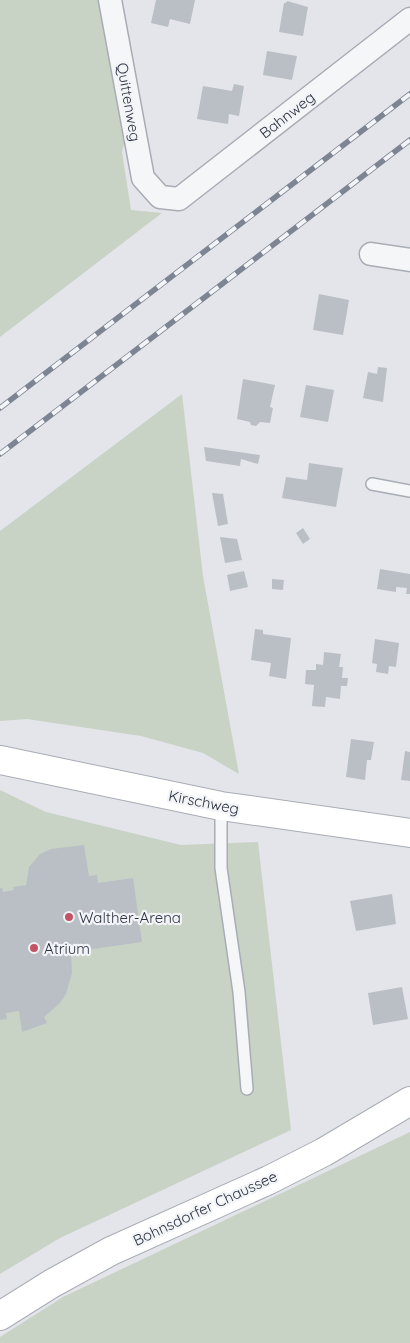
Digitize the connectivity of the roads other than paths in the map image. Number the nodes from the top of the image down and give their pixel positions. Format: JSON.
{"nodes":[{"id":1,"x":110,"y":0,"type":"edge"},
{"id":2,"x":410,"y":19,"type":"edge"},
{"id":3,"x":160,"y":197,"type":"joint"},
{"id":4,"x":371,"y":254,"type":"dead end"},
{"id":5,"x":410,"y":260,"type":"edge"},
{"id":6,"x":372,"y":484,"type":"dead end"},
{"id":7,"x":410,"y":491,"type":"edge"},
{"id":8,"x":0,"y":760,"type":"edge"},
{"id":9,"x":221,"y":806,"type":"junction"},
{"id":10,"x":410,"y":833,"type":"edge"},
{"id":11,"x":247,"y":1089,"type":"dead end"},
{"id":12,"x":410,"y":1101,"type":"edge"},
{"id":13,"x":0,"y":1316,"type":"edge"}],
"edges":[{"from":1,"to":3,"type":"street","name":"Quittenweg"},
{"from":2,"to":3,"type":"street","name":"Bahnweg"},
{"from":4,"to":5,"type":"street"},
{"from":6,"to":7,"type":"lane"},
{"from":8,"to":9,"type":"street","name":"Kirschweg"},
{"from":9,"to":10,"type":"street","name":"Kirschweg"},
{"from":9,"to":11,"type":"lane"},
{"from":12,"to":13,"type":"street","name":"Bohnsdorfer Chaussee"}]}
